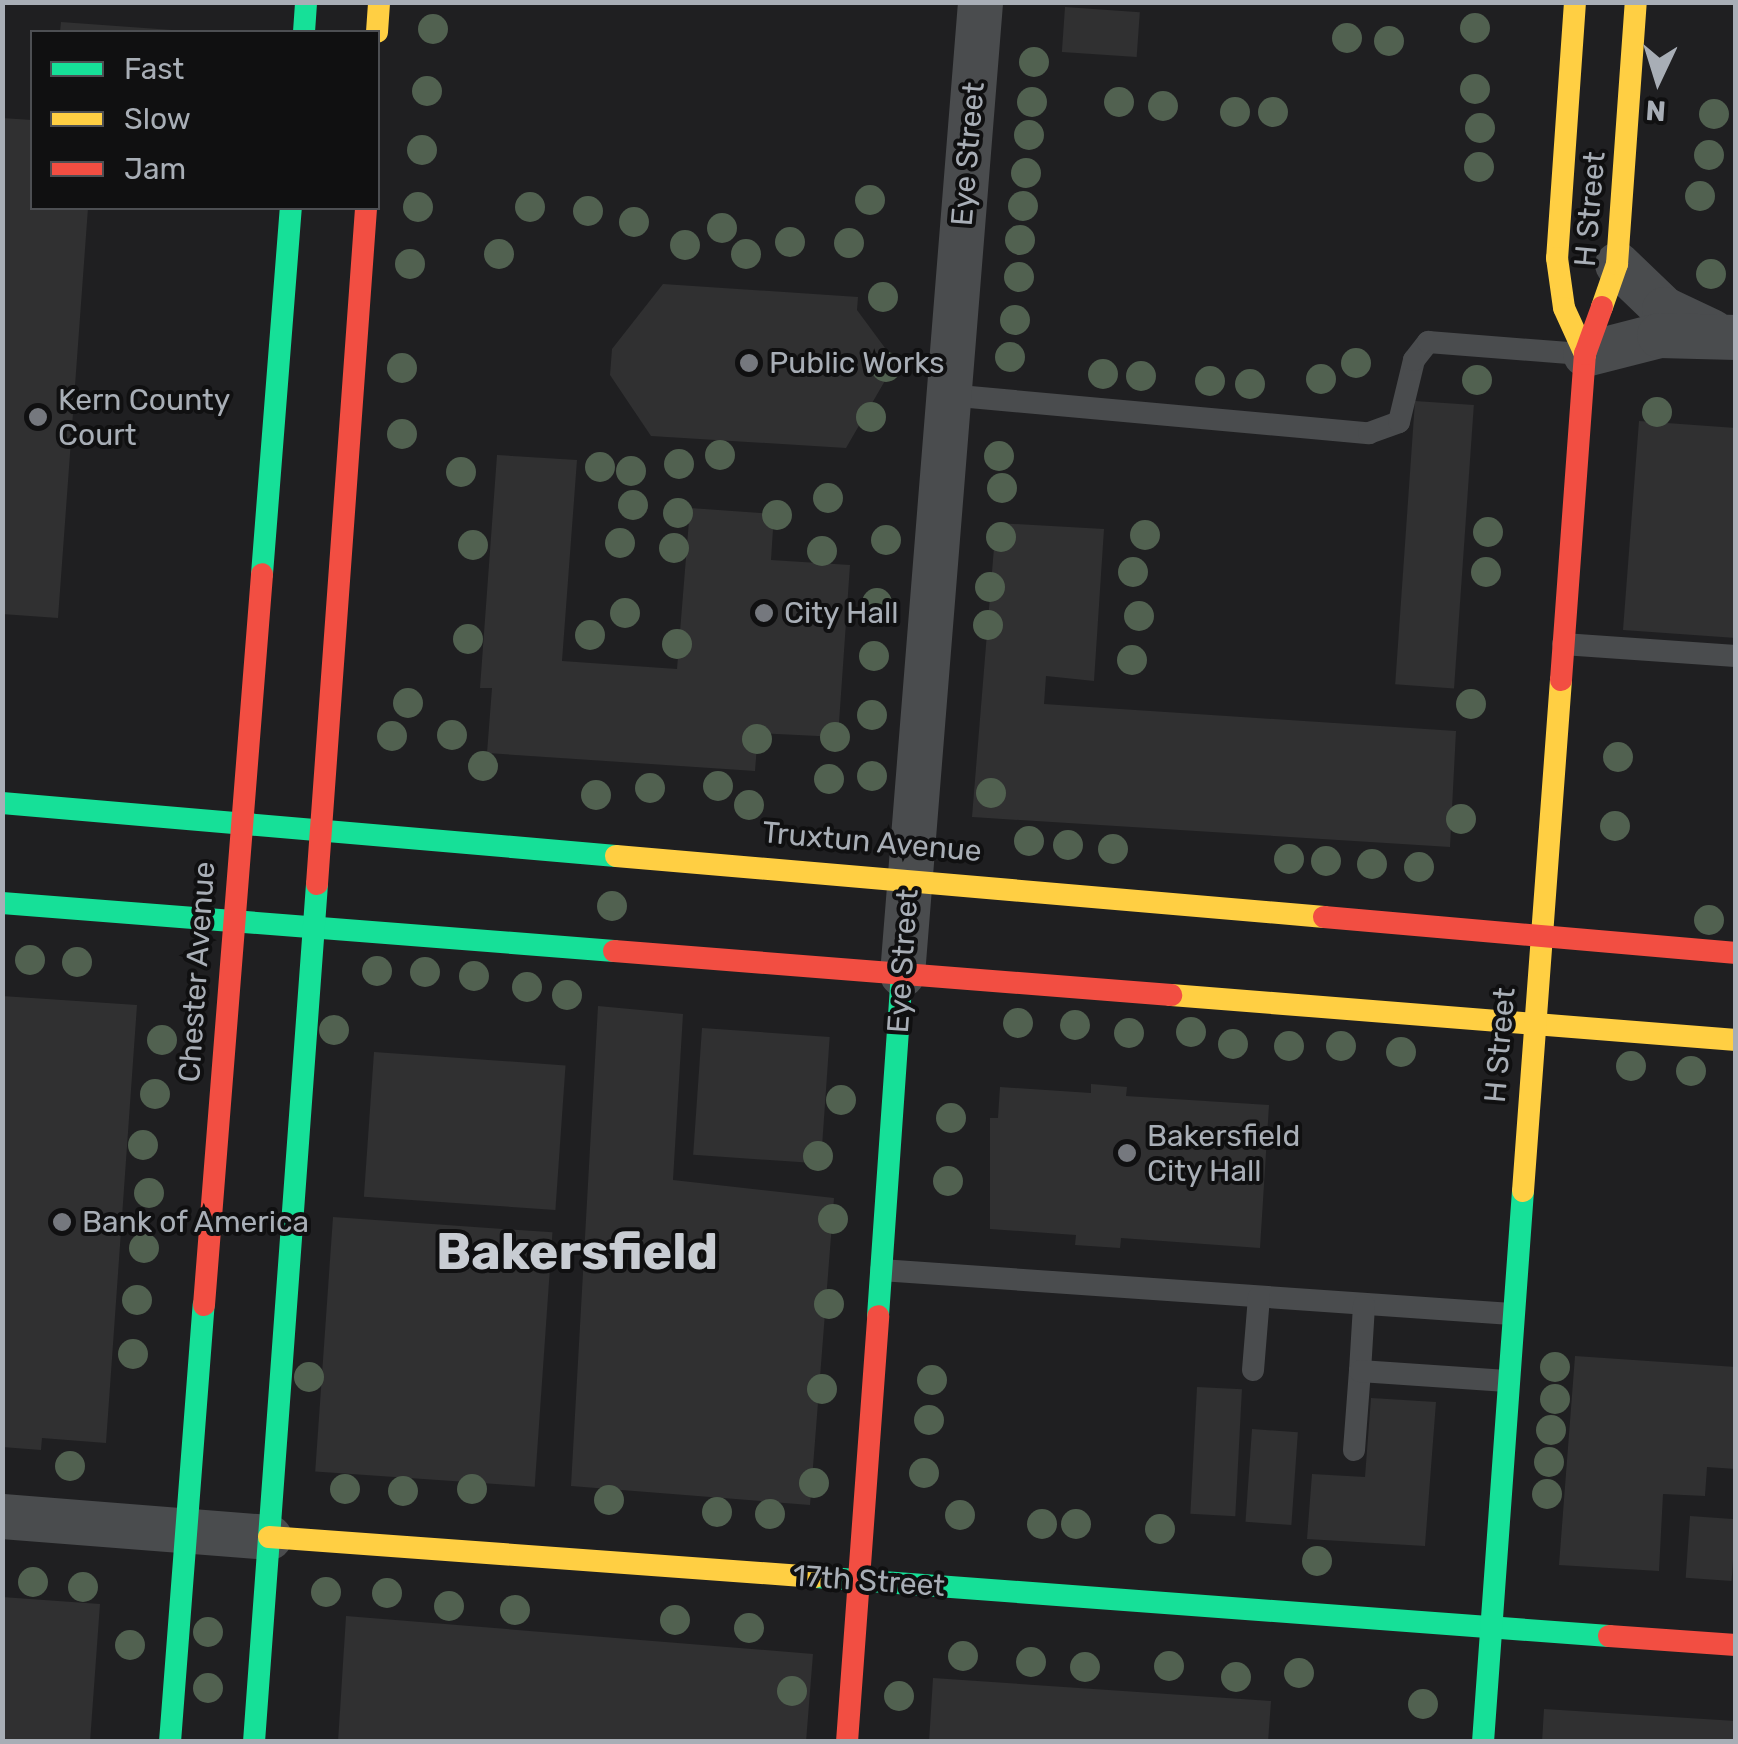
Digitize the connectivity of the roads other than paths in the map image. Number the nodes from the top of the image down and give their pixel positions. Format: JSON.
{"nodes":[{"id":1,"x":306,"y":2,"type":"edge"},
{"id":2,"x":379,"y":2,"type":"edge"},
{"id":3,"x":980,"y":2,"type":"edge"},
{"id":4,"x":1576,"y":2,"type":"edge"},
{"id":5,"x":1636,"y":2,"type":"edge"},
{"id":6,"x":304,"y":30,"type":"edge"},
{"id":7,"x":377,"y":30,"type":"edge"},
{"id":8,"x":291,"y":210,"type":"edge"},
{"id":9,"x":366,"y":210,"type":"edge"},
{"id":10,"x":1616,"y":264,"type":"junction"},
{"id":11,"x":1734,"y":337,"type":"edge"},
{"id":12,"x":1586,"y":354,"type":"junction"},
{"id":13,"x":948,"y":395,"type":"junction"},
{"id":14,"x":1563,"y":644,"type":"junction"},
{"id":15,"x":1736,"y":656,"type":"edge"},
{"id":16,"x":2,"y":803,"type":"edge"},
{"id":17,"x":238,"y":818,"type":"junction"},
{"id":18,"x":320,"y":824,"type":"junction"},
{"id":19,"x":910,"y":876,"type":"junction"},
{"id":20,"x":2,"y":903,"type":"edge"},
{"id":21,"x":232,"y":917,"type":"junction"},
{"id":22,"x":313,"y":927,"type":"junction"},
{"id":23,"x":1540,"y":940,"type":"junction"},
{"id":24,"x":1736,"y":952,"type":"edge"},
{"id":25,"x":902,"y":974,"type":"junction"},
{"id":26,"x":1530,"y":1027,"type":"junction"},
{"id":27,"x":1736,"y":1040,"type":"edge"},
{"id":28,"x":880,"y":1270,"type":"junction"},
{"id":29,"x":1258,"y":1297,"type":"junction"},
{"id":30,"x":1364,"y":1305,"type":"junction"},
{"id":31,"x":1511,"y":1314,"type":"junction"},
{"id":32,"x":1254,"y":1370,"type":"dead end"},
{"id":33,"x":1360,"y":1371,"type":"junction"},
{"id":34,"x":1507,"y":1381,"type":"junction"},
{"id":35,"x":1354,"y":1450,"type":"dead end"},
{"id":36,"x":2,"y":1516,"type":"edge"},
{"id":37,"x":183,"y":1529,"type":"junction"},
{"id":38,"x":269,"y":1537,"type":"junction"},
{"id":39,"x":858,"y":1580,"type":"junction"},
{"id":40,"x":1492,"y":1628,"type":"junction"},
{"id":41,"x":1736,"y":1646,"type":"edge"},
{"id":42,"x":170,"y":1742,"type":"edge"},
{"id":43,"x":254,"y":1742,"type":"edge"},
{"id":44,"x":847,"y":1742,"type":"edge"},
{"id":45,"x":1483,"y":1742,"type":"edge"}],
"edges":[{"from":1,"to":6,"type":"main road"},
{"from":2,"to":7,"type":"main road"},
{"from":3,"to":13,"type":"street","name":"Eye Street"},
{"from":4,"to":12,"type":"main road","name":"H Street"},
{"from":5,"to":10,"type":"main road","name":"H Street"},
{"from":8,"to":17,"type":"main road","name":"Chester Avenue"},
{"from":9,"to":18,"type":"main road"},
{"from":10,"to":11,"type":"street"},
{"from":10,"to":12,"type":"main road","name":"H Street"},
{"from":11,"to":12,"type":"street"},
{"from":12,"to":13,"type":"lane"},
{"from":12,"to":14,"type":"main road","name":"H Street"},
{"from":13,"to":19,"type":"street","name":"Eye Street"},
{"from":14,"to":15,"type":"lane"},
{"from":14,"to":23,"type":"main road","name":"H Street"},
{"from":16,"to":17,"type":"main road","name":"Truxtun Avenue"},
{"from":17,"to":18,"type":"main road","name":"Truxtun Avenue"},
{"from":17,"to":21,"type":"main road","name":"Chester Avenue"},
{"from":18,"to":19,"type":"main road","name":"Truxtun Avenue"},
{"from":18,"to":22,"type":"main road"},
{"from":19,"to":23,"type":"main road","name":"Truxtun Avenue"},
{"from":19,"to":25,"type":"street","name":"Eye Street"},
{"from":20,"to":21,"type":"main road"},
{"from":21,"to":22,"type":"main road"},
{"from":21,"to":37,"type":"main road","name":"Chester Avenue"},
{"from":22,"to":25,"type":"main road"},
{"from":22,"to":38,"type":"main road"},
{"from":23,"to":24,"type":"main road","name":"Truxtun Avenue"},
{"from":23,"to":26,"type":"main road","name":"H Street"},
{"from":25,"to":26,"type":"main road"},
{"from":25,"to":28,"type":"main road","name":"Eye Street"},
{"from":26,"to":27,"type":"main road"},
{"from":26,"to":31,"type":"main road","name":"H Street"},
{"from":28,"to":29,"type":"lane"},
{"from":28,"to":39,"type":"main road","name":"Eye Street"},
{"from":29,"to":30,"type":"lane"},
{"from":29,"to":32,"type":"lane"},
{"from":30,"to":31,"type":"lane"},
{"from":30,"to":33,"type":"lane"},
{"from":31,"to":34,"type":"main road","name":"H Street"},
{"from":33,"to":34,"type":"lane"},
{"from":33,"to":35,"type":"lane"},
{"from":34,"to":40,"type":"main road","name":"H Street"},
{"from":36,"to":37,"type":"street","name":"17th Street"},
{"from":37,"to":38,"type":"street","name":"17th Street"},
{"from":37,"to":42,"type":"main road","name":"Chester Avenue"},
{"from":38,"to":39,"type":"main road","name":"17th Street"},
{"from":38,"to":43,"type":"main road"},
{"from":39,"to":40,"type":"main road","name":"17th Street"},
{"from":39,"to":44,"type":"main road","name":"Eye Street"},
{"from":40,"to":41,"type":"main road","name":"17th Street"},
{"from":40,"to":45,"type":"main road","name":"H Street"}]}
